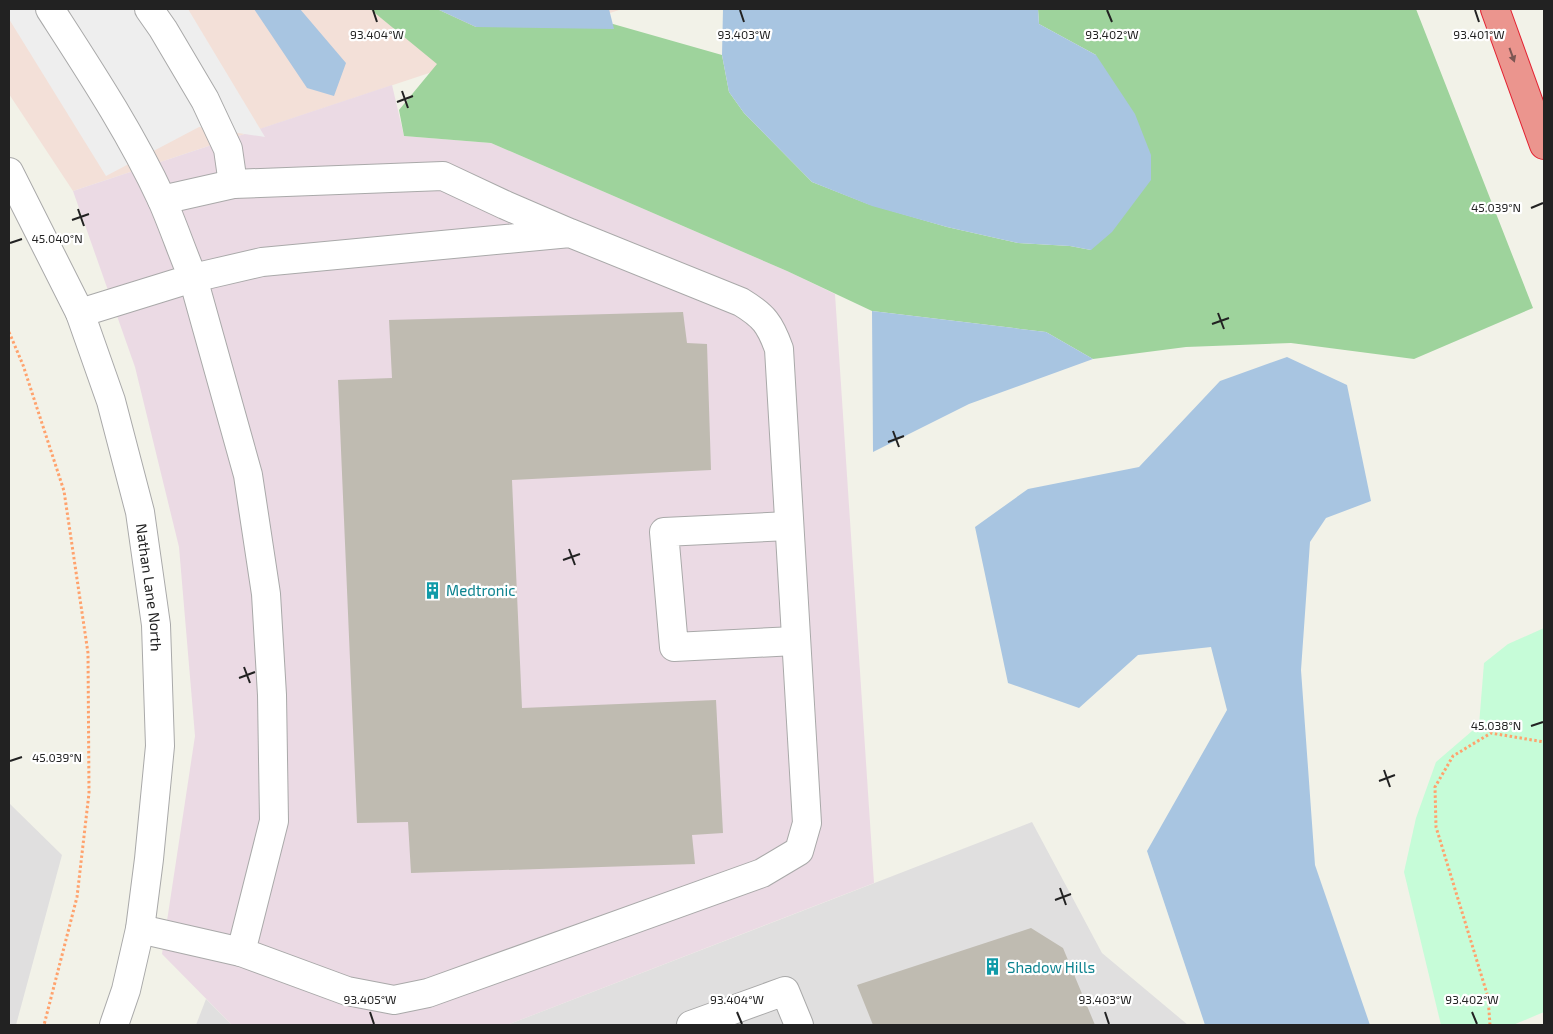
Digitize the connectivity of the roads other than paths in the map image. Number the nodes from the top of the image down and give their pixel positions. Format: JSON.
{"nodes":[{"id":1,"x":50,"y":9,"type":"edge"},
{"id":2,"x":148,"y":9,"type":"edge"},
{"id":3,"x":1495,"y":9,"type":"edge"},
{"id":4,"x":1544,"y":145,"type":"edge"},
{"id":5,"x":9,"y":172,"type":"edge"},
{"id":6,"x":233,"y":184,"type":"junction"},
{"id":7,"x":162,"y":200,"type":"junction"},
{"id":8,"x":570,"y":233,"type":"junction"},
{"id":9,"x":193,"y":278,"type":"junction"},
{"id":10,"x":80,"y":314,"type":"junction"},
{"id":11,"x":789,"y":526,"type":"junction"},
{"id":12,"x":796,"y":641,"type":"junction"},
{"id":13,"x":140,"y":929,"type":"junction"},
{"id":14,"x":241,"y":952,"type":"junction"},
{"id":15,"x":114,"y":1025,"type":"edge"},
{"id":16,"x":691,"y":1025,"type":"edge"},
{"id":17,"x":799,"y":1025,"type":"edge"}],
"edges":[{"from":1,"to":7,"type":"street"},
{"from":2,"to":6,"type":"street"},
{"from":3,"to":4,"type":"highway","one_way":true},
{"from":5,"to":10,"type":"street","name":"Nathan Lane North"},
{"from":6,"to":7,"type":"street"},
{"from":6,"to":8,"type":"street"},
{"from":7,"to":9,"type":"street"},
{"from":8,"to":9,"type":"street"},
{"from":8,"to":11,"type":"street"},
{"from":9,"to":10,"type":"street"},
{"from":9,"to":14,"type":"street"},
{"from":10,"to":13,"type":"street","name":"Nathan Lane North"},
{"from":11,"to":12,"type":"street"},
{"from":11,"to":12,"type":"street"},
{"from":12,"to":14,"type":"street"},
{"from":13,"to":14,"type":"street"},
{"from":13,"to":15,"type":"street","name":"Nathan Lane North"},
{"from":16,"to":17,"type":"street"}]}
